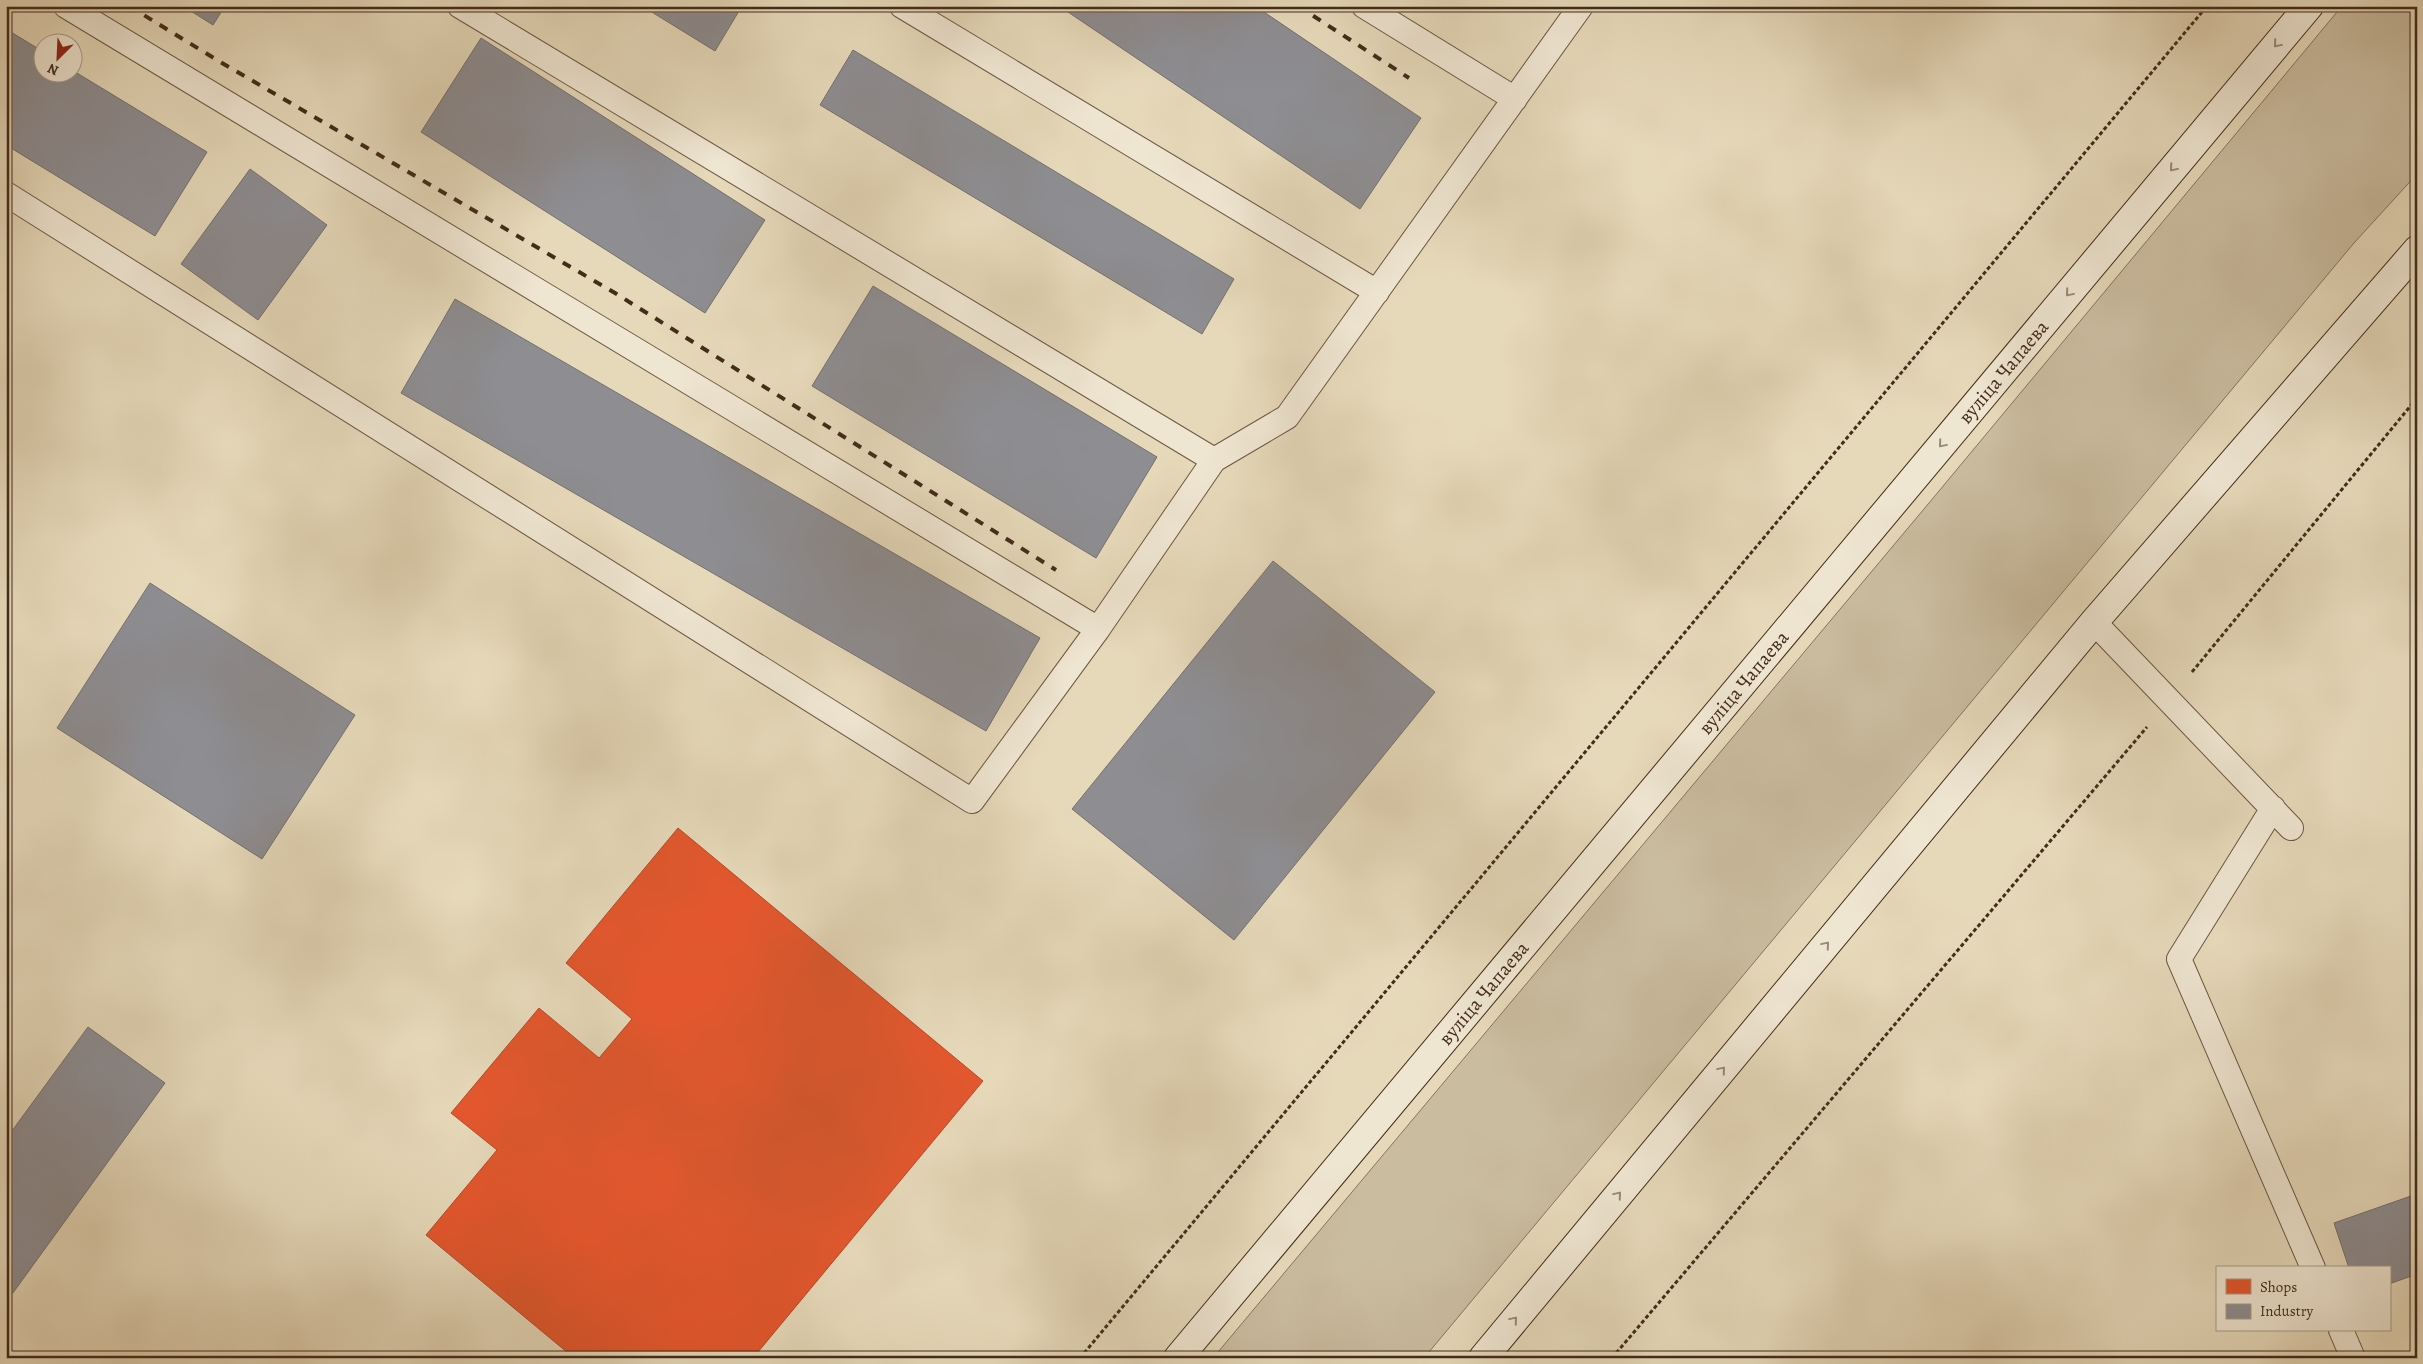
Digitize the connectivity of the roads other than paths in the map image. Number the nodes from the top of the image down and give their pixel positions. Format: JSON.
{"nodes":[{"id":1,"x":66,"y":6,"type":"edge"},
{"id":2,"x":460,"y":6,"type":"edge"},
{"id":3,"x":902,"y":6,"type":"edge"},
{"id":4,"x":1364,"y":6,"type":"edge"},
{"id":5,"x":1581,"y":6,"type":"edge"},
{"id":6,"x":2309,"y":6,"type":"edge"},
{"id":7,"x":1515,"y":98,"type":"junction"},
{"id":8,"x":6,"y":194,"type":"edge"},
{"id":9,"x":2417,"y":250,"type":"edge"},
{"id":10,"x":1377,"y":292,"type":"junction"},
{"id":11,"x":1214,"y":460,"type":"junction"},
{"id":12,"x":2094,"y":622,"type":"junction"},
{"id":13,"x":1098,"y":629,"type":"junction"},
{"id":14,"x":2272,"y":808,"type":"junction"},
{"id":15,"x":2291,"y":828,"type":"dead end"},
{"id":16,"x":2312,"y":1266,"type":"edge"},
{"id":17,"x":2342,"y":1332,"type":"edge"},
{"id":18,"x":1178,"y":1358,"type":"edge"},
{"id":19,"x":1483,"y":1358,"type":"edge"},
{"id":20,"x":2353,"y":1358,"type":"edge"}],
"edges":[{"from":1,"to":13,"type":"lane"},
{"from":2,"to":11,"type":"lane"},
{"from":3,"to":10,"type":"lane"},
{"from":4,"to":7,"type":"lane"},
{"from":5,"to":7,"type":"lane"},
{"from":6,"to":18,"type":"main road","name":"вуліца Чапаева","one_way":true},
{"from":7,"to":10,"type":"lane"},
{"from":8,"to":13,"type":"lane"},
{"from":9,"to":12,"type":"main road"},
{"from":10,"to":11,"type":"lane"},
{"from":11,"to":13,"type":"lane"},
{"from":12,"to":14,"type":"lane"},
{"from":19,"to":12,"type":"main road","one_way":true},
{"from":14,"to":15,"type":"lane"},
{"from":14,"to":16,"type":"lane"},
{"from":17,"to":20,"type":"lane"}]}
